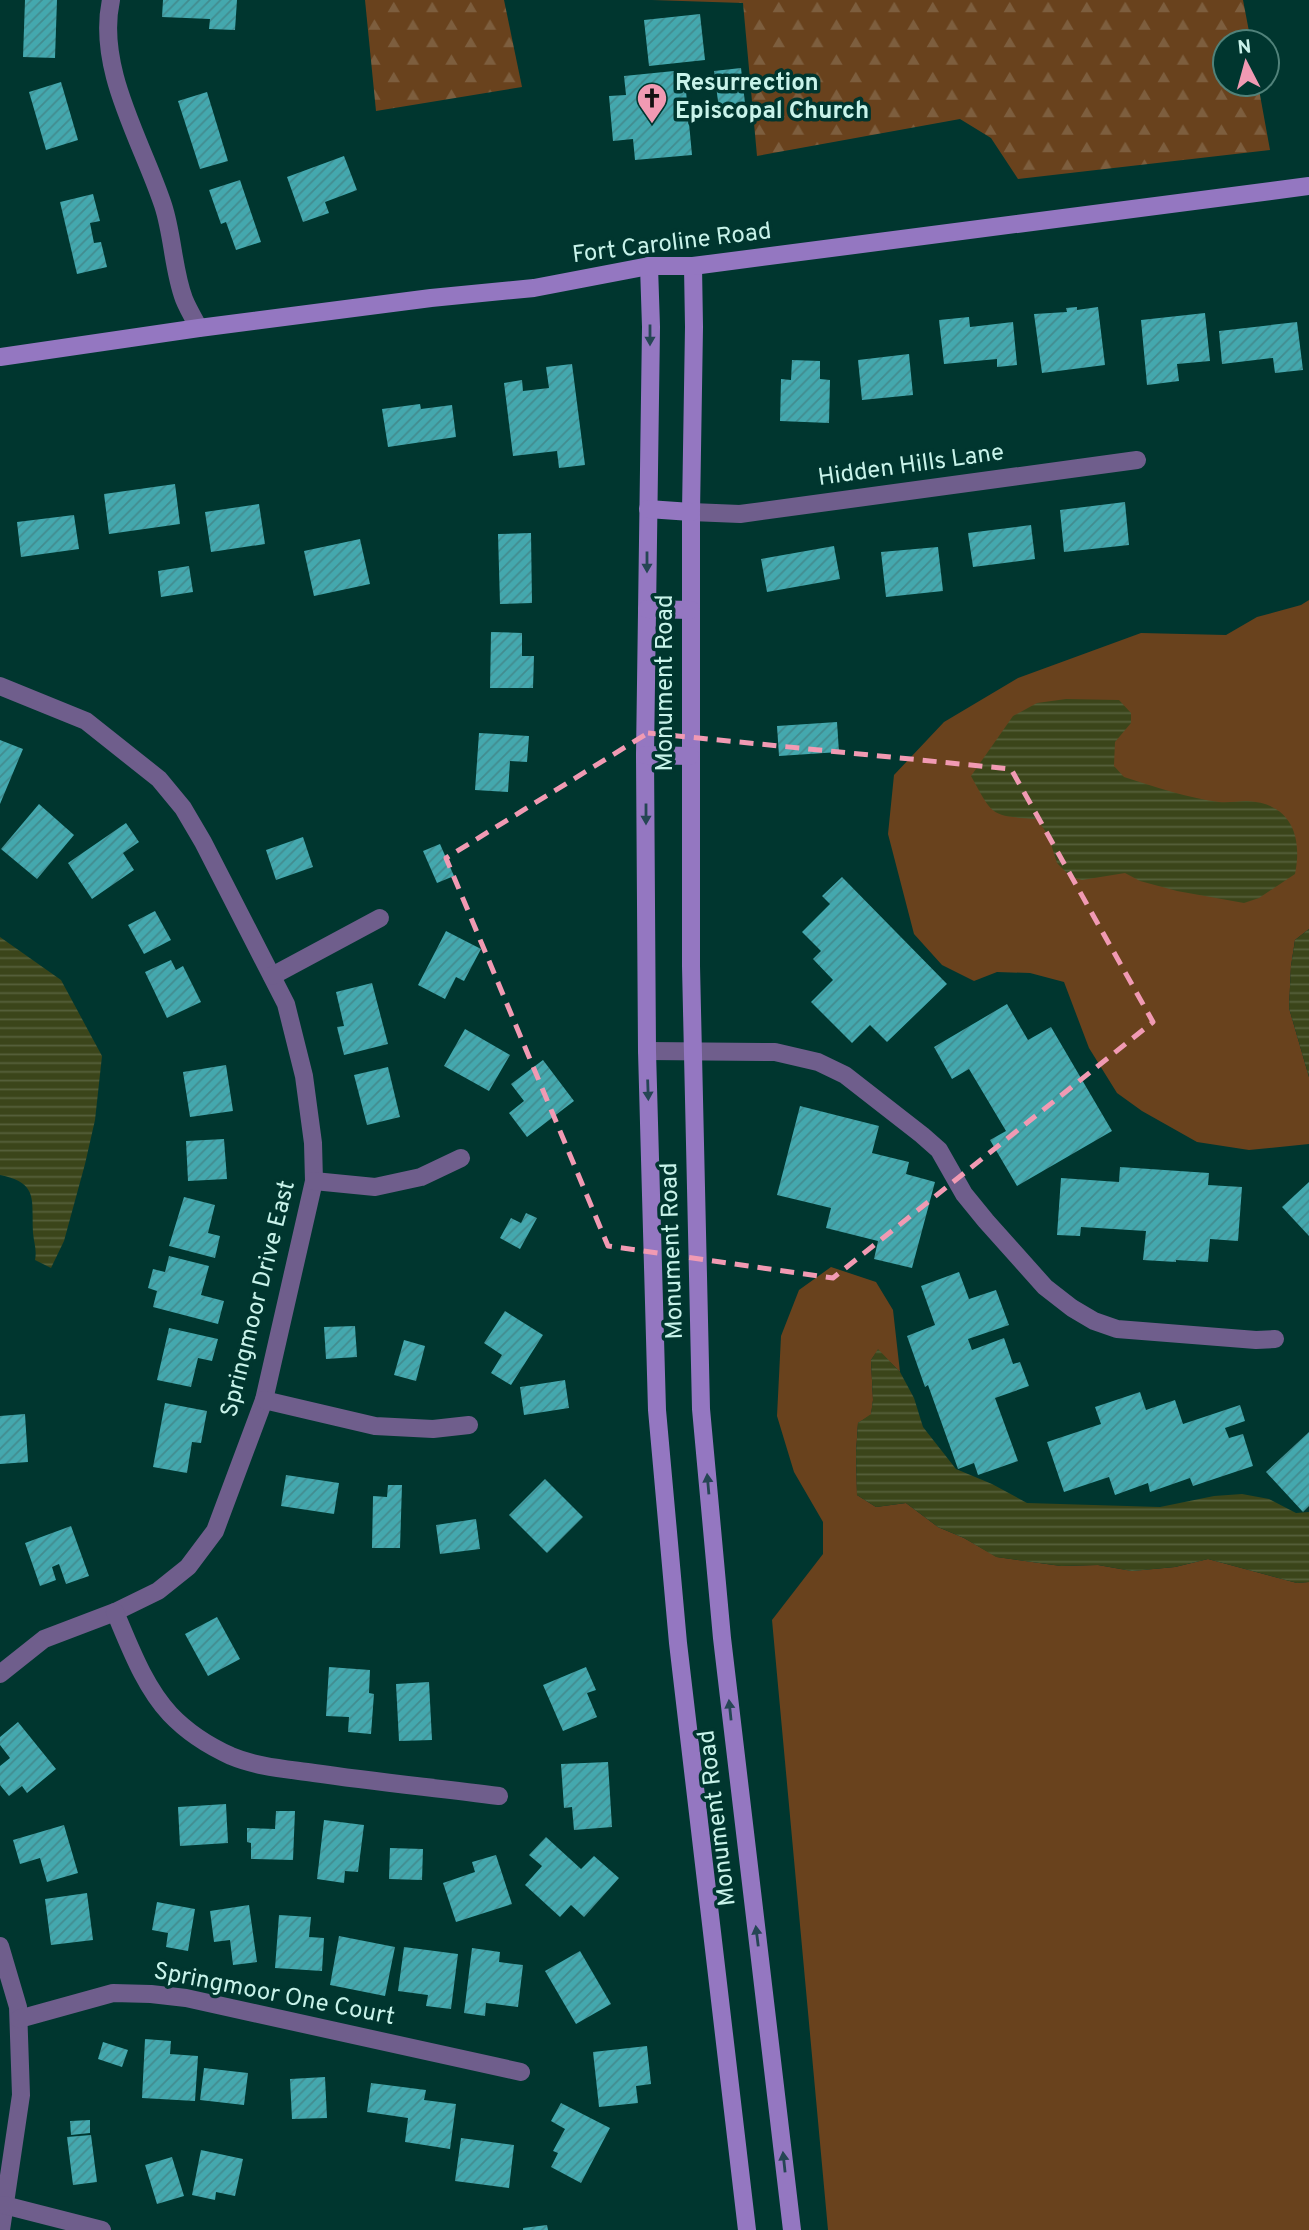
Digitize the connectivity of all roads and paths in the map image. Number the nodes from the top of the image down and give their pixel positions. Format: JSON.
{"nodes":[{"id":1,"x":111,"y":0,"type":"edge"},
{"id":2,"x":1309,"y":186,"type":"edge"},
{"id":3,"x":649,"y":266,"type":"junction"},
{"id":4,"x":693,"y":266,"type":"junction"},
{"id":5,"x":199,"y":328,"type":"junction"},
{"id":6,"x":0,"y":357,"type":"edge"},
{"id":7,"x":1137,"y":460,"type":"dead end"},
{"id":8,"x":648,"y":509,"type":"junction"},
{"id":9,"x":691,"y":512,"type":"junction"},
{"id":10,"x":647,"y":609,"type":"junction"},
{"id":11,"x":691,"y":610,"type":"junction"},
{"id":12,"x":0,"y":686,"type":"edge"},
{"id":13,"x":646,"y":755,"type":"junction"},
{"id":14,"x":690,"y":757,"type":"junction"},
{"id":15,"x":380,"y":918,"type":"dead end"},
{"id":16,"x":272,"y":976,"type":"junction"},
{"id":17,"x":692,"y":1050,"type":"junction"},
{"id":18,"x":647,"y":1051,"type":"junction"},
{"id":19,"x":461,"y":1158,"type":"dead end"},
{"id":20,"x":314,"y":1181,"type":"junction"},
{"id":21,"x":1275,"y":1339,"type":"dead end"},
{"id":22,"x":264,"y":1400,"type":"junction"},
{"id":23,"x":469,"y":1425,"type":"dead end"},
{"id":24,"x":115,"y":1612,"type":"junction"},
{"id":25,"x":0,"y":1674,"type":"edge"},
{"id":26,"x":499,"y":1796,"type":"dead end"},
{"id":27,"x":0,"y":1946,"type":"edge"},
{"id":28,"x":19,"y":2019,"type":"junction"},
{"id":29,"x":521,"y":2072,"type":"dead end"},
{"id":30,"x":4,"y":2206,"type":"junction"},
{"id":31,"x":1,"y":2230,"type":"edge"},
{"id":32,"x":102,"y":2230,"type":"edge"},
{"id":33,"x":747,"y":2230,"type":"edge"},
{"id":34,"x":792,"y":2230,"type":"edge"}],
"edges":[{"from":1,"to":5,"type":"street"},
{"from":2,"to":4,"type":"street","name":"Fort Caroline Road"},
{"from":3,"to":4,"type":"street","name":"Fort Caroline Road"},
{"from":3,"to":5,"type":"street","name":"Fort Caroline Road"},
{"from":3,"to":8,"type":"street","name":"Monument Road","one_way":true},
{"from":4,"to":9,"type":"street","name":"Monument Road"},
{"from":5,"to":6,"type":"street","name":"Fort Caroline Road"},
{"from":7,"to":9,"type":"street","name":"Hidden Hills Lane"},
{"from":8,"to":9,"type":"street"},
{"from":8,"to":10,"type":"street","name":"Monument Road","one_way":true},
{"from":9,"to":11,"type":"street","name":"Monument Road"},
{"from":10,"to":11,"type":"street"},
{"from":10,"to":13,"type":"street","name":"Monument Road"},
{"from":11,"to":14,"type":"street","name":"Monument Road"},
{"from":12,"to":16,"type":"street","name":"Springmoor Drive East"},
{"from":13,"to":14,"type":"street"},
{"from":13,"to":18,"type":"street","name":"Monument Road","one_way":true},
{"from":14,"to":17,"type":"street","name":"Monument Road"},
{"from":15,"to":16,"type":"street"},
{"from":16,"to":20,"type":"street","name":"Springmoor Drive East"},
{"from":17,"to":18,"type":"street"},
{"from":17,"to":21,"type":"street"},
{"from":34,"to":17,"type":"street","name":"Monument Road","one_way":true},
{"from":18,"to":33,"type":"street","name":"Monument Road","one_way":true},
{"from":19,"to":20,"type":"street"},
{"from":20,"to":22,"type":"street","name":"Springmoor Drive East"},
{"from":22,"to":23,"type":"street"},
{"from":22,"to":24,"type":"street","name":"Springmoor Drive East"},
{"from":24,"to":25,"type":"street","name":"Springmoor Drive East"},
{"from":24,"to":26,"type":"street"},
{"from":27,"to":28,"type":"street"},
{"from":28,"to":29,"type":"street","name":"Springmoor One Court"},
{"from":28,"to":30,"type":"street"},
{"from":30,"to":31,"type":"street"},
{"from":30,"to":32,"type":"street"}]}
